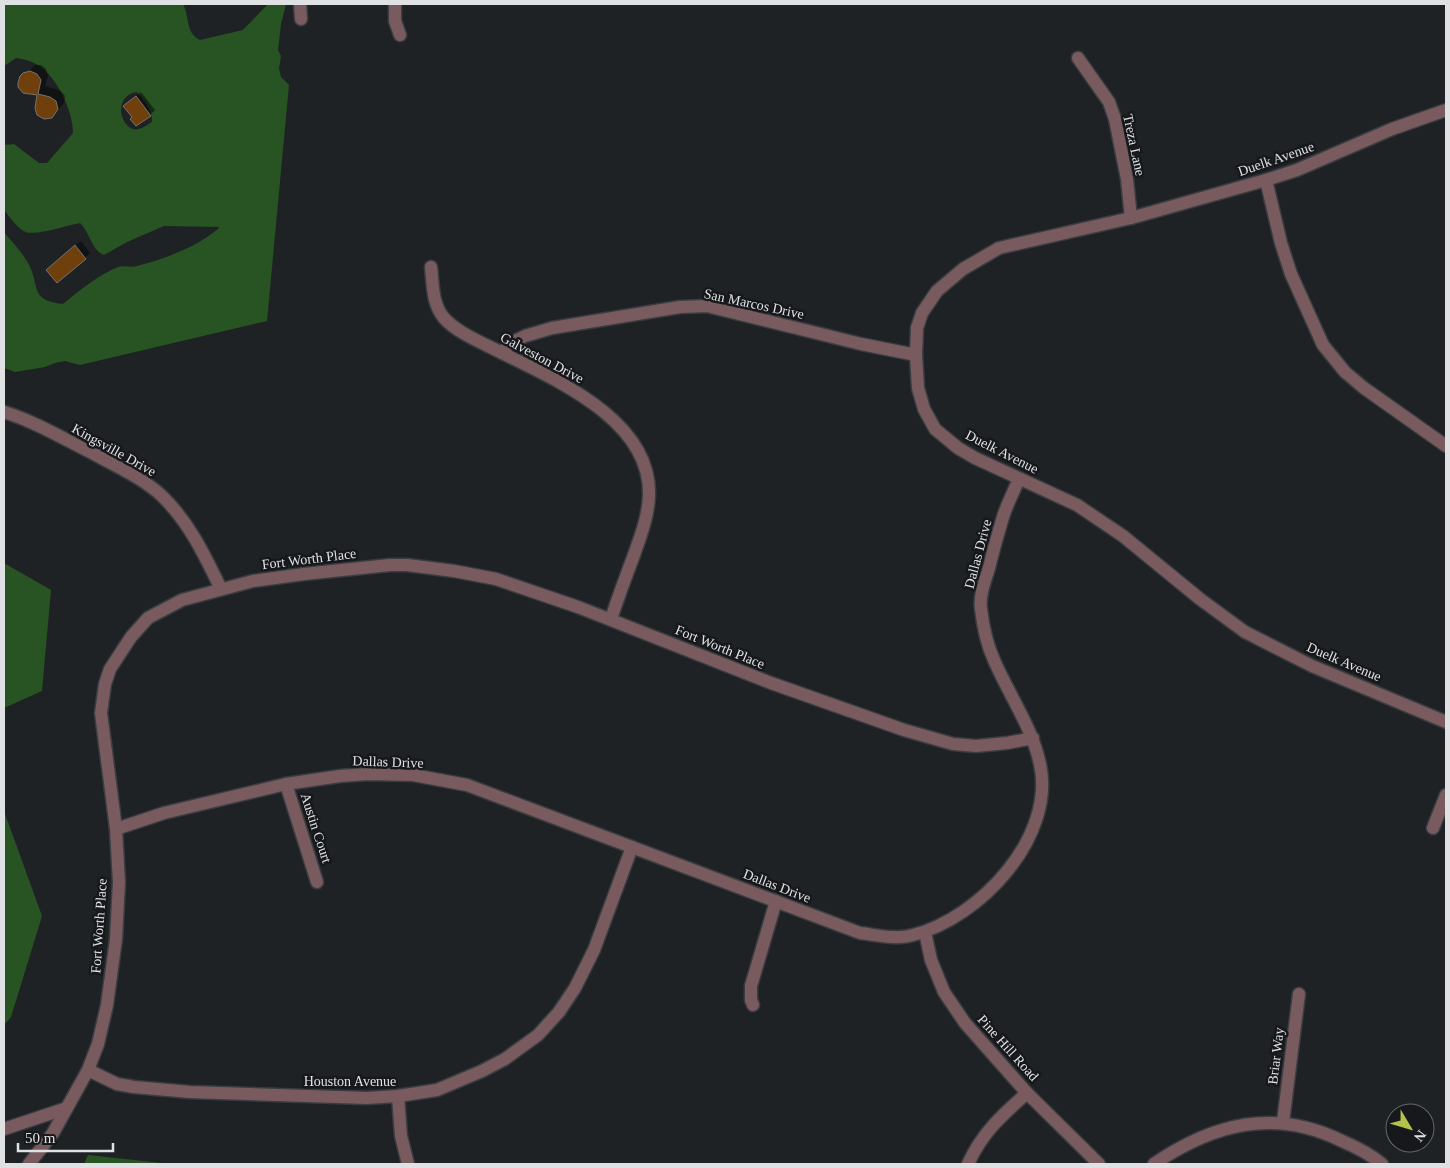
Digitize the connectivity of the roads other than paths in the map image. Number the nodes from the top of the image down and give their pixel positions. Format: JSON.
{"nodes":[{"id":1,"x":300,"y":4,"type":"edge"},
{"id":2,"x":395,"y":4,"type":"edge"},
{"id":3,"x":301,"y":20,"type":"dead end"},
{"id":4,"x":400,"y":35,"type":"dead end"},
{"id":5,"x":1078,"y":58,"type":"dead end"},
{"id":6,"x":1446,"y":110,"type":"edge"},
{"id":7,"x":1266,"y":180,"type":"junction"},
{"id":8,"x":1131,"y":218,"type":"junction"},
{"id":9,"x":431,"y":267,"type":"dead end"},
{"id":10,"x":502,"y":353,"type":"junction"},
{"id":11,"x":916,"y":356,"type":"junction"},
{"id":12,"x":4,"y":412,"type":"edge"},
{"id":13,"x":1446,"y":446,"type":"edge"},
{"id":14,"x":1019,"y":479,"type":"junction"},
{"id":15,"x":221,"y":589,"type":"junction"},
{"id":16,"x":611,"y":619,"type":"junction"},
{"id":17,"x":1446,"y":722,"type":"edge"},
{"id":18,"x":1033,"y":738,"type":"junction"},
{"id":19,"x":286,"y":784,"type":"junction"},
{"id":20,"x":1446,"y":795,"type":"edge"},
{"id":21,"x":1433,"y":828,"type":"dead end"},
{"id":22,"x":116,"y":830,"type":"junction"},
{"id":23,"x":632,"y":847,"type":"junction"},
{"id":24,"x":317,"y":882,"type":"dead end"},
{"id":25,"x":776,"y":901,"type":"junction"},
{"id":26,"x":925,"y":932,"type":"junction"},
{"id":27,"x":1299,"y":994,"type":"dead end"},
{"id":28,"x":753,"y":1005,"type":"dead end"},
{"id":29,"x":88,"y":1070,"type":"junction"},
{"id":30,"x":1027,"y":1093,"type":"junction"},
{"id":31,"x":398,"y":1096,"type":"junction"},
{"id":32,"x":67,"y":1108,"type":"junction"},
{"id":33,"x":1283,"y":1122,"type":"junction"},
{"id":34,"x":4,"y":1129,"type":"edge"},
{"id":35,"x":29,"y":1164,"type":"edge"},
{"id":36,"x":408,"y":1164,"type":"edge"},
{"id":37,"x":968,"y":1164,"type":"edge"},
{"id":38,"x":1100,"y":1164,"type":"edge"},
{"id":39,"x":1154,"y":1164,"type":"edge"},
{"id":40,"x":1382,"y":1164,"type":"edge"}],
"edges":[{"from":1,"to":3,"type":"street"},
{"from":2,"to":4,"type":"street"},
{"from":5,"to":8,"type":"street","name":"Treza Lane"},
{"from":6,"to":7,"type":"street","name":"Duelk Avenue"},
{"from":7,"to":8,"type":"street","name":"Duelk Avenue"},
{"from":7,"to":13,"type":"street"},
{"from":8,"to":11,"type":"street","name":"Duelk Avenue"},
{"from":9,"to":10,"type":"street","name":"Galveston Drive"},
{"from":10,"to":11,"type":"street","name":"San Marcos Drive"},
{"from":10,"to":16,"type":"street","name":"Galveston Drive"},
{"from":11,"to":14,"type":"street","name":"Duelk Avenue"},
{"from":12,"to":15,"type":"street","name":"Kingsville Drive"},
{"from":14,"to":17,"type":"street","name":"Duelk Avenue"},
{"from":14,"to":18,"type":"street","name":"Dallas Drive"},
{"from":15,"to":16,"type":"street","name":"Fort Worth Place"},
{"from":15,"to":22,"type":"street","name":"Fort Worth Place"},
{"from":16,"to":18,"type":"street","name":"Fort Worth Place"},
{"from":18,"to":26,"type":"street","name":"Dallas Drive"},
{"from":19,"to":22,"type":"street","name":"Dallas Drive"},
{"from":19,"to":23,"type":"street","name":"Dallas Drive"},
{"from":19,"to":24,"type":"street","name":"Austin Court"},
{"from":20,"to":21,"type":"street"},
{"from":22,"to":29,"type":"street","name":"Fort Worth Place"},
{"from":23,"to":25,"type":"street","name":"Dallas Drive"},
{"from":23,"to":31,"type":"street","name":"Houston Avenue"},
{"from":25,"to":26,"type":"street","name":"Dallas Drive"},
{"from":25,"to":28,"type":"street"},
{"from":26,"to":30,"type":"street","name":"Pine Hill Road"},
{"from":27,"to":33,"type":"street","name":"Briar Way"},
{"from":29,"to":31,"type":"street","name":"Houston Avenue"},
{"from":29,"to":32,"type":"street","name":"Fort Worth Place"},
{"from":30,"to":37,"type":"street"},
{"from":30,"to":38,"type":"street","name":"Pine Hill Road"},
{"from":31,"to":36,"type":"street"},
{"from":32,"to":34,"type":"street"},
{"from":32,"to":35,"type":"street","name":"Fort Worth Place"},
{"from":33,"to":39,"type":"street"},
{"from":33,"to":40,"type":"street"}]}
